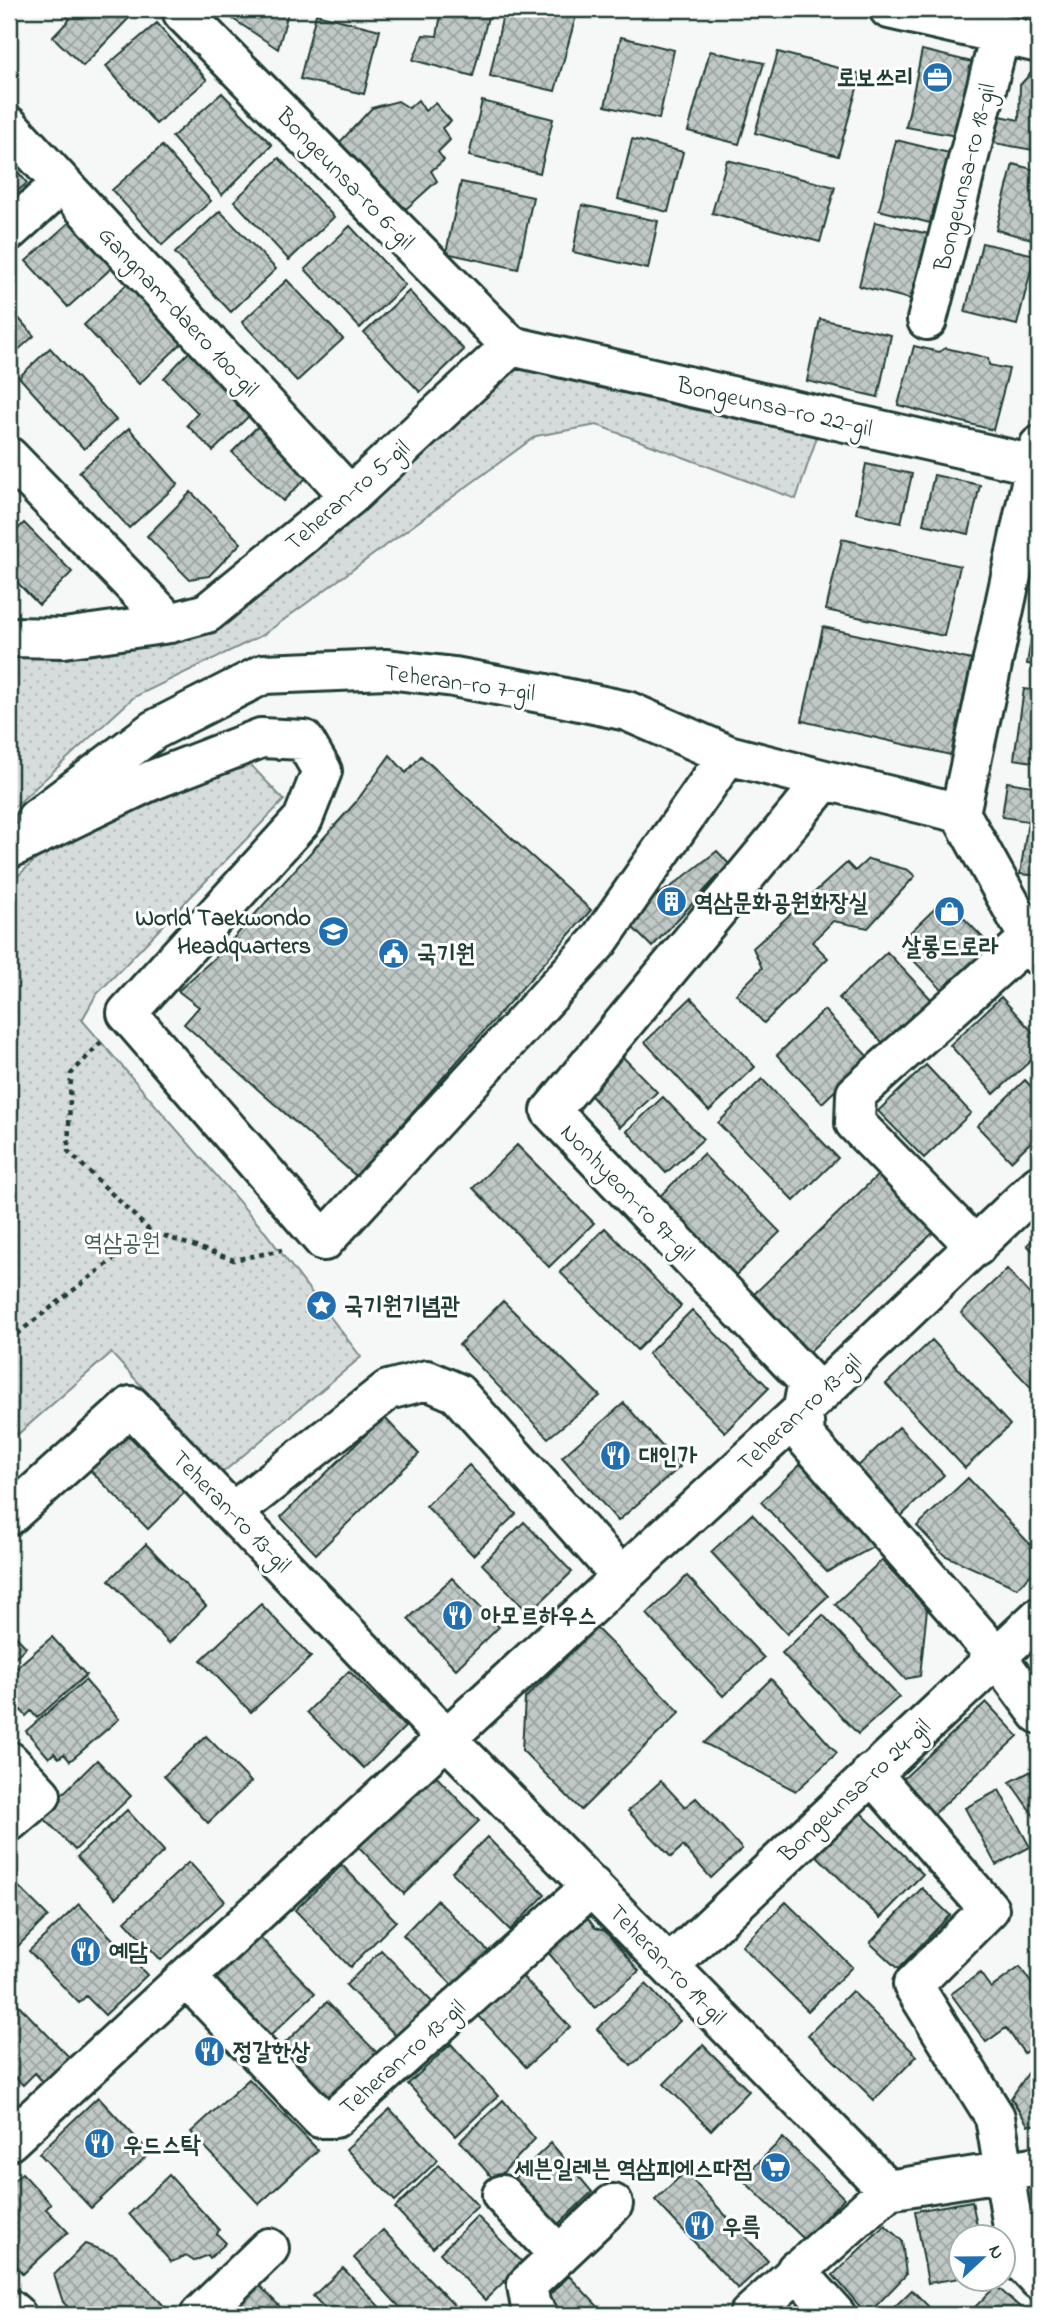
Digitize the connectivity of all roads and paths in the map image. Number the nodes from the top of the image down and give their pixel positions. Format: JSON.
{"nodes":[{"id":1,"x":184,"y":9,"type":"edge"},
{"id":2,"x":889,"y":9,"type":"edge"},
{"id":3,"x":1000,"y":35,"type":"junction"},
{"id":4,"x":1039,"y":43,"type":"edge"},
{"id":5,"x":9,"y":126,"type":"edge"},
{"id":6,"x":61,"y":184,"type":"junction"},
{"id":7,"x":9,"y":231,"type":"edge"},
{"id":8,"x":927,"y":320,"type":"dead end"},
{"id":9,"x":511,"y":346,"type":"junction"},
{"id":10,"x":9,"y":457,"type":"edge"},
{"id":11,"x":1038,"y":459,"type":"edge"},
{"id":12,"x":350,"y":496,"type":"junction"},
{"id":13,"x":170,"y":623,"type":"junction"},
{"id":14,"x":9,"y":637,"type":"edge"},
{"id":15,"x":729,"y":755,"type":"junction"},
{"id":16,"x":825,"y":780,"type":"junction"},
{"id":17,"x":960,"y":813,"type":"junction"},
{"id":18,"x":9,"y":847,"type":"edge"},
{"id":19,"x":1034,"y":948,"type":"edge"},
{"id":20,"x":127,"y":1013,"type":"junction"},
{"id":21,"x":1039,"y":1185,"type":"edge"},
{"id":22,"x":150,"y":1231,"type":"junction"},
{"id":23,"x":324,"y":1241,"type":"junction"},
{"id":24,"x":976,"y":1247,"type":"junction"},
{"id":25,"x":9,"y":1340,"type":"edge"},
{"id":26,"x":803,"y":1408,"type":"junction"},
{"id":27,"x":233,"y":1512,"type":"junction"},
{"id":28,"x":9,"y":1516,"type":"edge"},
{"id":29,"x":622,"y":1577,"type":"junction"},
{"id":30,"x":1039,"y":1618,"type":"edge"},
{"id":31,"x":996,"y":1657,"type":"junction"},
{"id":32,"x":1039,"y":1714,"type":"edge"},
{"id":33,"x":447,"y":1739,"type":"junction"},
{"id":34,"x":9,"y":1760,"type":"edge"},
{"id":35,"x":871,"y":1773,"type":"junction"},
{"id":36,"x":9,"y":1822,"type":"edge"},
{"id":37,"x":593,"y":1886,"type":"junction"},
{"id":38,"x":670,"y":1965,"type":"junction"},
{"id":39,"x":187,"y":1978,"type":"junction"},
{"id":40,"x":9,"y":2141,"type":"edge"},
{"id":41,"x":1039,"y":2166,"type":"edge"},
{"id":42,"x":1002,"y":2173,"type":"junction"},
{"id":43,"x":888,"y":2190,"type":"junction"},
{"id":44,"x":502,"y":2195,"type":"dead end"},
{"id":45,"x":613,"y":2204,"type":"dead end"},
{"id":46,"x":269,"y":2248,"type":"dead end"},
{"id":47,"x":559,"y":2255,"type":"junction"},
{"id":48,"x":796,"y":2270,"type":"junction"},
{"id":49,"x":1039,"y":2280,"type":"edge"},
{"id":50,"x":9,"y":2309,"type":"edge"},
{"id":51,"x":531,"y":2313,"type":"edge"},
{"id":52,"x":16,"y":2315,"type":"edge"},
{"id":53,"x":200,"y":2315,"type":"edge"},
{"id":54,"x":750,"y":2315,"type":"edge"},
{"id":55,"x":836,"y":2315,"type":"edge"}],
"edges":[{"from":1,"to":9,"type":"street","name":"Bongeunsa-ro 6-gil"},
{"from":2,"to":3,"type":"street"},
{"from":3,"to":4,"type":"street"},
{"from":3,"to":8,"type":"street","name":"Bongeunsa-ro 18-gil"},
{"from":5,"to":6,"type":"street","name":"Gangnam-daero 100-gil"},
{"from":6,"to":7,"type":"street"},
{"from":6,"to":12,"type":"street","name":"Gangnam-daero 100-gil"},
{"from":9,"to":11,"type":"street","name":"Bongeunsa-ro 22-gil"},
{"from":9,"to":12,"type":"street","name":"Teheran-ro 5-gil"},
{"from":10,"to":13,"type":"street"},
{"from":11,"to":17,"type":"street"},
{"from":12,"to":13,"type":"street","name":"Teheran-ro 5-gil"},
{"from":13,"to":14,"type":"street","name":"Teheran-ro 5-gil"},
{"from":15,"to":16,"type":"street","name":"Teheran-ro 7-gil"},
{"from":15,"to":18,"type":"street","name":"Teheran-ro 7-gil"},
{"from":15,"to":23,"type":"street"},
{"from":16,"to":17,"type":"street"},
{"from":16,"to":26,"type":"street","name":"Nonhyeon-ro 97-gil"},
{"from":17,"to":19,"type":"street"},
{"from":18,"to":20,"type":"street"},
{"from":19,"to":24,"type":"street"},
{"from":20,"to":22,"type":"path"},
{"from":20,"to":23,"type":"street"},
{"from":21,"to":24,"type":"street","name":"Teheran-ro 13-gil"},
{"from":22,"to":23,"type":"path"},
{"from":22,"to":25,"type":"path"},
{"from":24,"to":26,"type":"street","name":"Teheran-ro 13-gil"},
{"from":26,"to":29,"type":"street","name":"Teheran-ro 13-gil"},
{"from":26,"to":31,"type":"street","name":"Nonhyeon-ro 97-gil"},
{"from":27,"to":28,"type":"street","name":"Teheran-ro 13-gil"},
{"from":27,"to":29,"type":"street"},
{"from":27,"to":33,"type":"street","name":"Teheran-ro 13-gil"},
{"from":29,"to":33,"type":"street","name":"Teheran-ro 13-gil"},
{"from":30,"to":31,"type":"street","name":"Bongeunsa-ro 24-gil"},
{"from":31,"to":32,"type":"street","name":"Nonhyeon-ro 97-gil"},
{"from":31,"to":35,"type":"street","name":"Bongeunsa-ro 24-gil"},
{"from":33,"to":37,"type":"street","name":"Teheran-ro 19-gil"},
{"from":33,"to":39,"type":"street","name":"Teheran-ro 13-gil"},
{"from":34,"to":36,"type":"street"},
{"from":35,"to":38,"type":"street","name":"Bongeunsa-ro 24-gil"},
{"from":35,"to":42,"type":"street"},
{"from":37,"to":38,"type":"street","name":"Teheran-ro 19-gil"},
{"from":37,"to":39,"type":"street","name":"Teheran-ro 13-gil"},
{"from":38,"to":43,"type":"street","name":"Teheran-ro 19-gil"},
{"from":39,"to":40,"type":"street","name":"Teheran-ro 13-gil"},
{"from":41,"to":42,"type":"street"},
{"from":42,"to":43,"type":"street"},
{"from":42,"to":49,"type":"street"},
{"from":43,"to":48,"type":"street"},
{"from":44,"to":47,"type":"street"},
{"from":45,"to":47,"type":"street"},
{"from":46,"to":53,"type":"street"},
{"from":47,"to":51,"type":"street"},
{"from":48,"to":54,"type":"street"},
{"from":48,"to":55,"type":"street"},
{"from":50,"to":52,"type":"street"}]}
